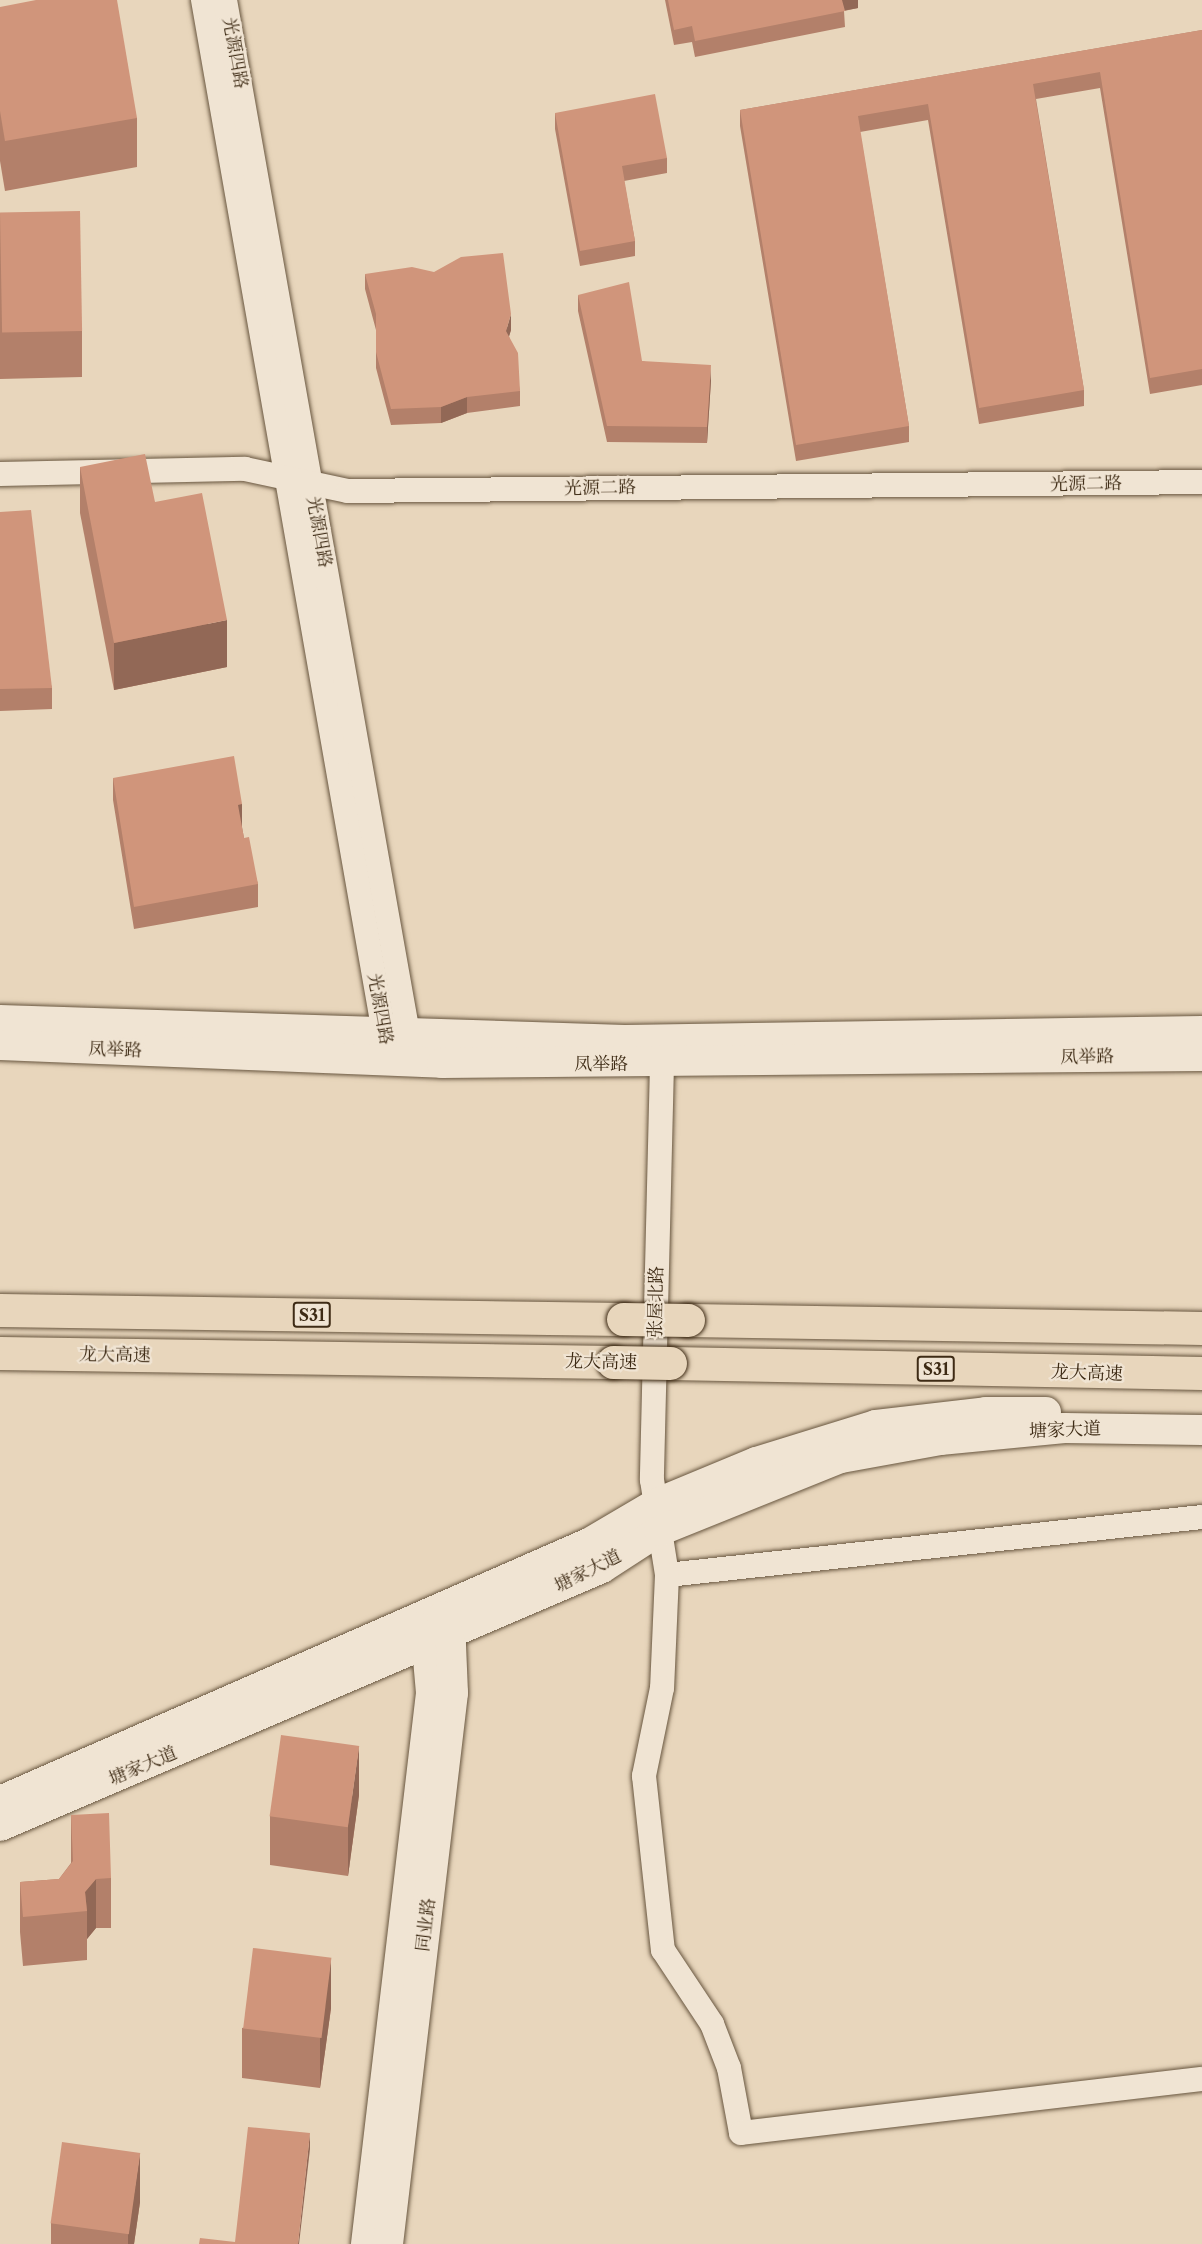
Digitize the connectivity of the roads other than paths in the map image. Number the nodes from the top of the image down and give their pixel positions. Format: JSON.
{"nodes":[{"id":1,"x":203,"y":0,"type":"edge"},
{"id":2,"x":225,"y":0,"type":"edge"},
{"id":3,"x":0,"y":474,"type":"edge"},
{"id":4,"x":287,"y":478,"type":"junction"},
{"id":5,"x":311,"y":483,"type":"junction"},
{"id":6,"x":1202,"y":483,"type":"edge"},
{"id":7,"x":0,"y":1020,"type":"edge"},
{"id":8,"x":1202,"y":1031,"type":"edge"},
{"id":9,"x":0,"y":1045,"type":"edge"},
{"id":10,"x":395,"y":1047,"type":"junction"},
{"id":11,"x":1202,"y":1056,"type":"edge"},
{"id":12,"x":662,"y":1064,"type":"junction"},
{"id":13,"x":0,"y":1310,"type":"edge"},
{"id":14,"x":1202,"y":1328,"type":"edge"},
{"id":15,"x":0,"y":1353,"type":"edge"},
{"id":16,"x":1202,"y":1373,"type":"edge"},
{"id":17,"x":1202,"y":1412,"type":"edge"},
{"id":18,"x":1202,"y":1430,"type":"edge"},
{"id":19,"x":658,"y":1517,"type":"junction"},
{"id":20,"x":1202,"y":1517,"type":"edge"},
{"id":21,"x":667,"y":1575,"type":"junction"},
{"id":22,"x":431,"y":1627,"type":"junction"},
{"id":23,"x":0,"y":1801,"type":"edge"},
{"id":24,"x":0,"y":1826,"type":"edge"},
{"id":25,"x":1202,"y":2079,"type":"edge"},
{"id":26,"x":366,"y":2244,"type":"edge"},
{"id":27,"x":388,"y":2244,"type":"edge"}],
"edges":[{"from":1,"to":4,"type":"street","name":"光源四路"},
{"from":2,"to":5,"type":"street","name":"光源四路"},
{"from":3,"to":4,"type":"street","name":"光源二路"},
{"from":4,"to":5,"type":"street","name":"光源二路"},
{"from":4,"to":10,"type":"street","name":"光源四路"},
{"from":5,"to":6,"type":"street","name":"光源二路"},
{"from":5,"to":10,"type":"street","name":"光源四路"},
{"from":7,"to":10,"type":"street","name":"凤举路"},
{"from":8,"to":10,"type":"street","name":"凤举路"},
{"from":9,"to":10,"type":"street","name":"凤举路"},
{"from":10,"to":12,"type":"street","name":"凤举路"},
{"from":11,"to":12,"type":"street","name":"凤举路"},
{"from":12,"to":19,"type":"street","name":"张屋北路"},
{"from":13,"to":14,"type":"highway","number":"S31","bridge":true},
{"from":15,"to":16,"type":"highway","name":"龙大高速","number":"S31","bridge":true},
{"from":17,"to":19,"type":"street","name":"塘家大道"},
{"from":18,"to":19,"type":"street","name":"塘家大道"},
{"from":19,"to":21,"type":"street","name":"张屋北路"},
{"from":19,"to":22,"type":"street","name":"塘家大道"},
{"from":20,"to":21,"type":"street"},
{"from":21,"to":25,"type":"street","name":"张屋北路"},
{"from":22,"to":23,"type":"street","name":"塘家大道"},
{"from":22,"to":24,"type":"street","name":"塘家大道"},
{"from":22,"to":26,"type":"street","name":"同业路"},
{"from":22,"to":27,"type":"street","name":"同业路"}]}
